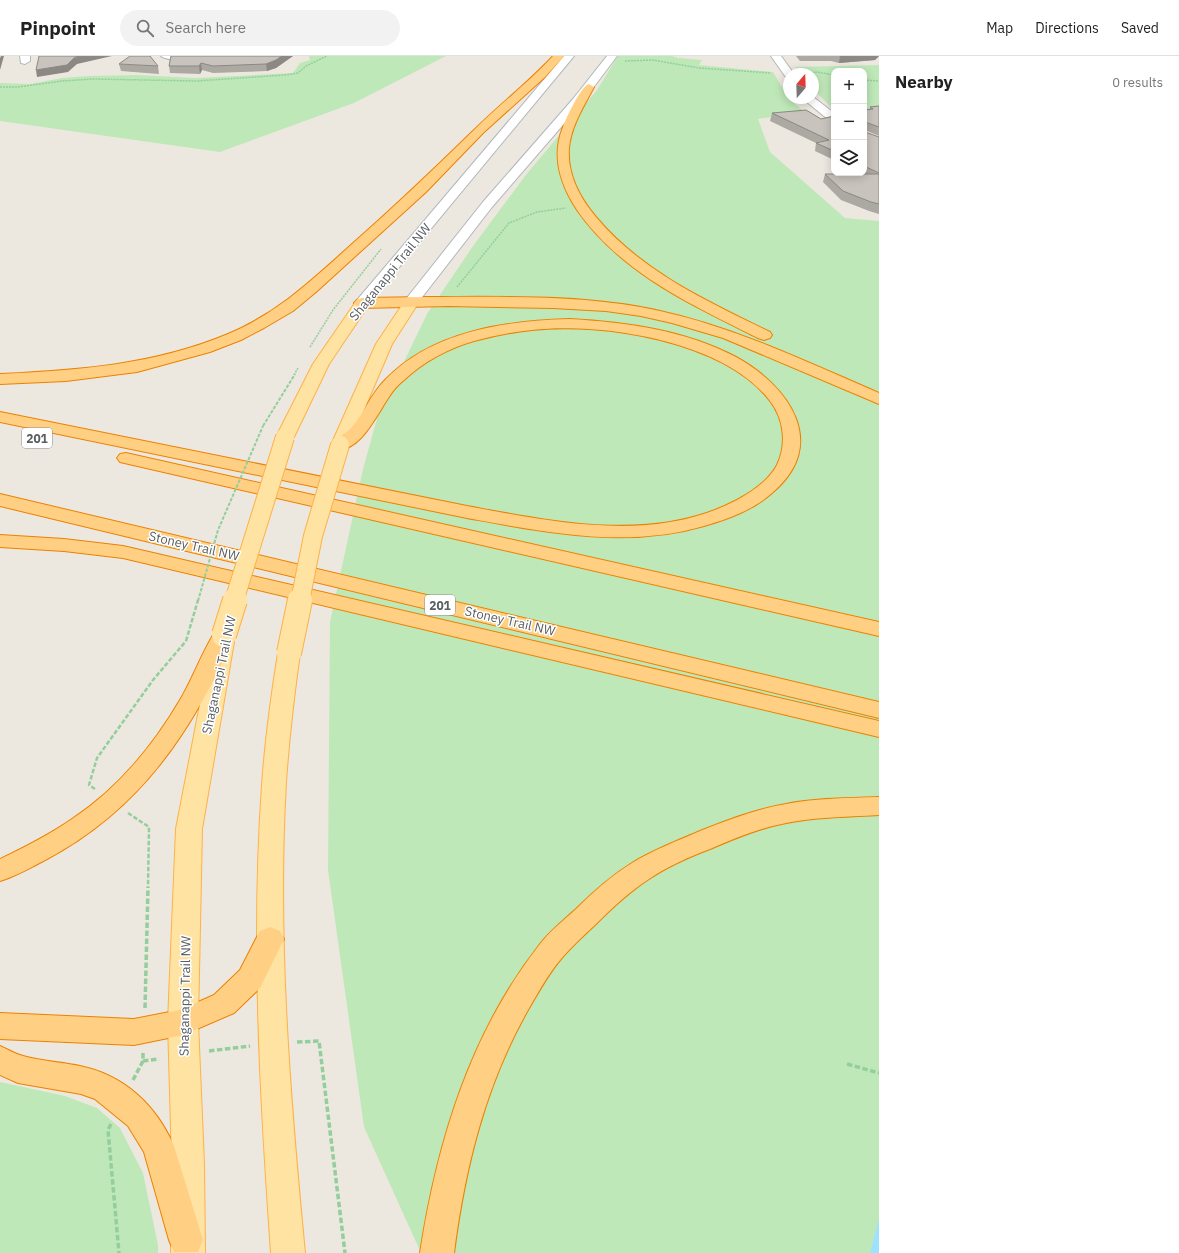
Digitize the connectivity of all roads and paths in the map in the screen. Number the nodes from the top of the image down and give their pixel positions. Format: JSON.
{"nodes":[{"id":1,"x":166,"y":56,"type":"edge"},
{"id":2,"x":327,"y":56,"type":"edge"},
{"id":3,"x":559,"y":56,"type":"edge"},
{"id":4,"x":570,"y":56,"type":"edge"},
{"id":5,"x":612,"y":56,"type":"edge"},
{"id":6,"x":637,"y":56,"type":"edge"},
{"id":7,"x":776,"y":56,"type":"edge"},
{"id":8,"x":208,"y":58,"type":"edge"},
{"id":9,"x":637,"y":59,"type":"dead end"},
{"id":10,"x":785,"y":68,"type":"edge"},
{"id":11,"x":819,"y":72,"type":"edge"},
{"id":12,"x":831,"y":74,"type":"edge"},
{"id":13,"x":867,"y":80,"type":"edge"},
{"id":14,"x":879,"y":81,"type":"edge"},
{"id":15,"x":0,"y":86,"type":"edge"},
{"id":16,"x":589,"y":87,"type":"junction"},
{"id":17,"x":815,"y":104,"type":"edge"},
{"id":18,"x":831,"y":117,"type":"edge"},
{"id":19,"x":411,"y":302,"type":"junction"},
{"id":20,"x":362,"y":303,"type":"junction"},
{"id":21,"x":0,"y":379,"type":"edge"},
{"id":22,"x":879,"y":390,"type":"edge"},
{"id":23,"x":879,"y":400,"type":"edge"},
{"id":24,"x":0,"y":417,"type":"edge"},
{"id":25,"x":263,"y":426,"type":"dead end"},
{"id":26,"x":0,"y":430,"type":"edge"},
{"id":27,"x":340,"y":445,"type":"junction"},
{"id":28,"x":0,"y":500,"type":"edge"},
{"id":29,"x":0,"y":542,"type":"edge"},
{"id":30,"x":879,"y":629,"type":"edge"},
{"id":31,"x":224,"y":636,"type":"junction"},
{"id":32,"x":879,"y":710,"type":"edge"},
{"id":33,"x":879,"y":729,"type":"edge"},
{"id":34,"x":111,"y":802,"type":"junction"},
{"id":35,"x":879,"y":806,"type":"edge"},
{"id":36,"x":0,"y":871,"type":"edge"},
{"id":37,"x":270,"y":939,"type":"junction"},
{"id":38,"x":183,"y":1022,"type":"junction"},
{"id":39,"x":0,"y":1026,"type":"edge"},
{"id":40,"x":144,"y":1030,"type":"junction"},
{"id":41,"x":0,"y":1060,"type":"edge"},
{"id":42,"x":143,"y":1062,"type":"dead end"},
{"id":43,"x":847,"y":1064,"type":"dead end"},
{"id":44,"x":879,"y":1072,"type":"edge"},
{"id":45,"x":122,"y":1102,"type":"junction"},
{"id":46,"x":187,"y":1246,"type":"edge"},
{"id":47,"x":119,"y":1253,"type":"edge"},
{"id":48,"x":288,"y":1253,"type":"edge"},
{"id":49,"x":437,"y":1253,"type":"edge"}],
"edges":[{"from":1,"to":8,"type":"main road"},
{"from":2,"to":15,"type":"path"},
{"from":3,"to":21,"type":"highway"},
{"from":4,"to":20,"type":"main road","name":"Shaganappi Trail NW"},
{"from":5,"to":16,"type":"main road"},
{"from":6,"to":9,"type":"path"},
{"from":7,"to":10,"type":"main road"},
{"from":11,"to":12,"type":"path"},
{"from":13,"to":14,"type":"path"},
{"from":16,"to":19,"type":"main road"},
{"from":16,"to":22,"type":"highway"},
{"from":17,"to":18,"type":"main road"},
{"from":19,"to":20,"type":"highway"},
{"from":19,"to":23,"type":"highway"},
{"from":19,"to":27,"type":"main road"},
{"from":20,"to":31,"type":"main road","name":"Shaganappi Trail NW","bridge":true},
{"from":24,"to":27,"type":"highway"},
{"from":25,"to":34,"type":"path","bridge":true},
{"from":26,"to":30,"type":"highway","number":"201"},
{"from":27,"to":37,"type":"main road","bridge":true},
{"from":28,"to":32,"type":"highway","name":"Stoney Trail NW","number":"201"},
{"from":29,"to":33,"type":"highway"},
{"from":31,"to":34,"type":"highway"},
{"from":31,"to":38,"type":"main road","name":"Shaganappi Trail NW"},
{"from":34,"to":36,"type":"highway"},
{"from":34,"to":40,"type":"path"},
{"from":35,"to":49,"type":"highway"},
{"from":37,"to":38,"type":"highway"},
{"from":37,"to":48,"type":"main road"},
{"from":38,"to":40,"type":"highway"},
{"from":38,"to":46,"type":"main road","name":"Shaganappi Trail NW"},
{"from":39,"to":40,"type":"highway"},
{"from":41,"to":45,"type":"highway"},
{"from":42,"to":45,"type":"path"},
{"from":43,"to":44,"type":"path"},
{"from":45,"to":46,"type":"highway"},
{"from":45,"to":47,"type":"path"}]}
